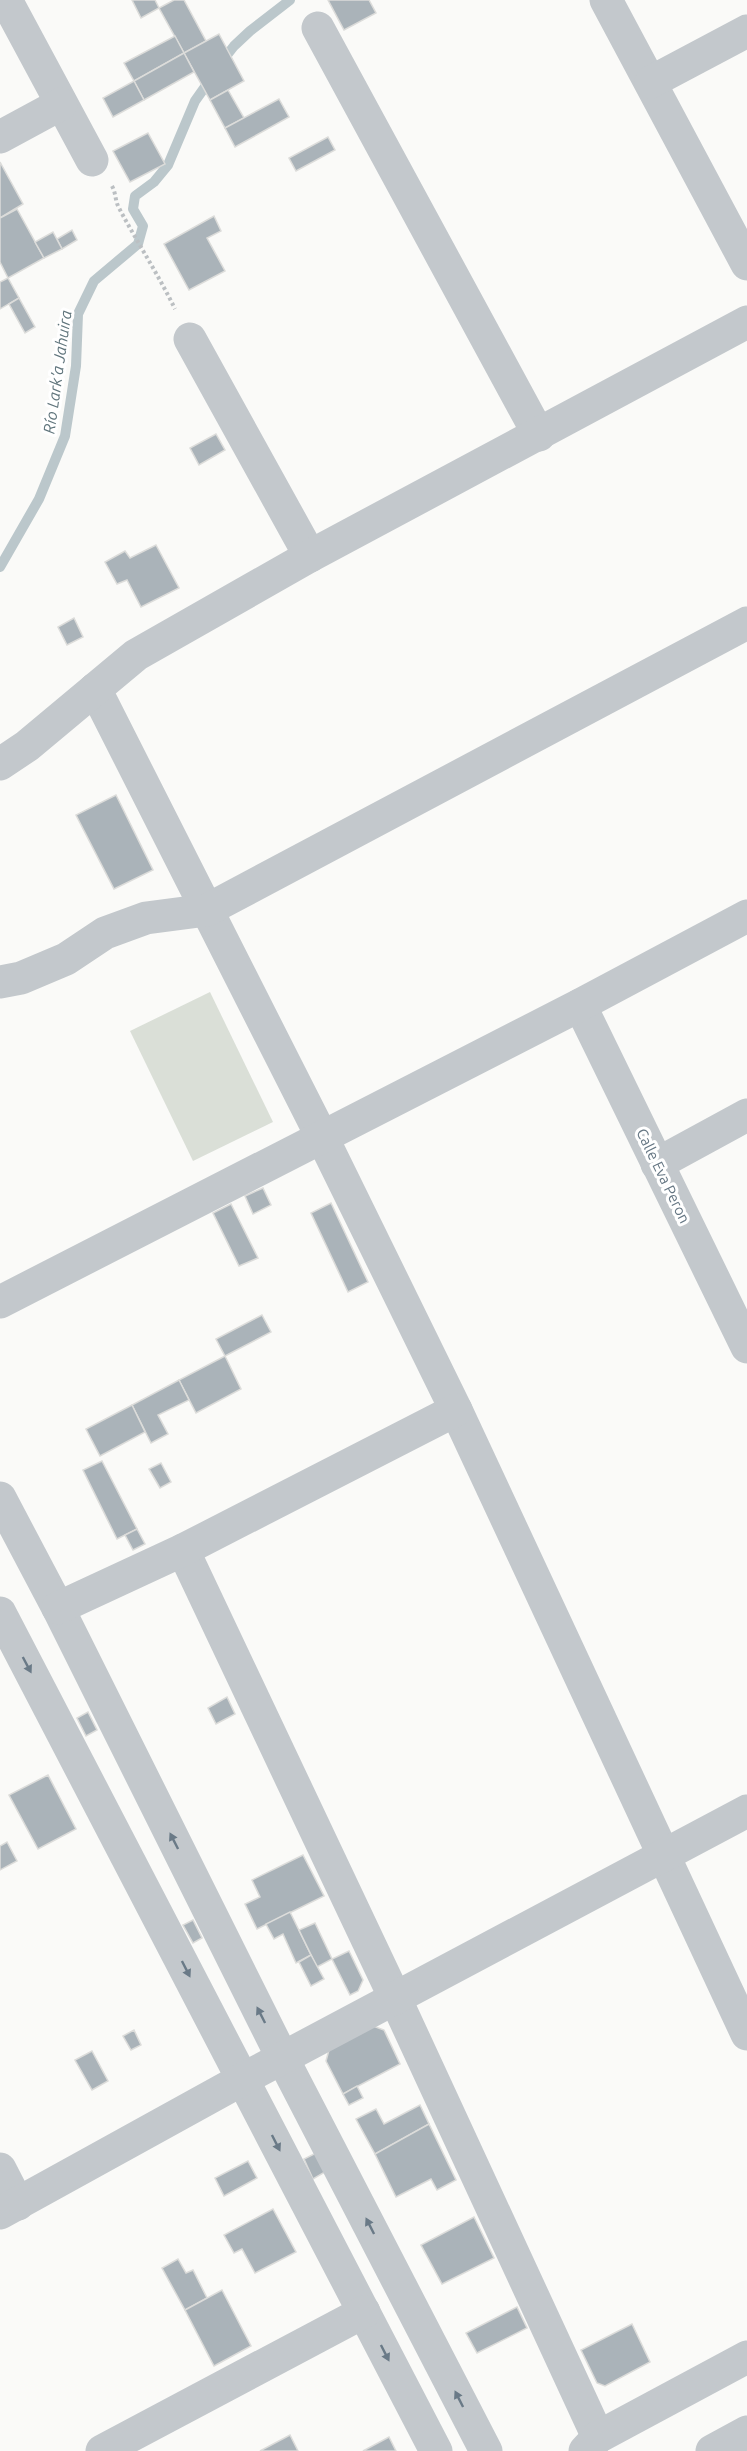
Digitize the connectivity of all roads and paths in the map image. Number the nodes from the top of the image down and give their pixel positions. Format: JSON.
{"nodes":[{"id":1,"x":6,"y":0,"type":"edge"},
{"id":2,"x":606,"y":0,"type":"edge"},
{"id":3,"x":318,"y":28,"type":"dead end"},
{"id":4,"x":747,"y":31,"type":"edge"},
{"id":5,"x":651,"y":82,"type":"junction"},
{"id":6,"x":61,"y":104,"type":"junction"},
{"id":7,"x":0,"y":137,"type":"edge"},
{"id":8,"x":92,"y":160,"type":"joint"},
{"id":9,"x":747,"y":264,"type":"edge"},
{"id":10,"x":747,"y":322,"type":"edge"},
{"id":11,"x":190,"y":339,"type":"joint"},
{"id":12,"x":539,"y":435,"type":"junction"},
{"id":13,"x":310,"y":556,"type":"junction"},
{"id":14,"x":747,"y":623,"type":"edge"},
{"id":15,"x":95,"y":689,"type":"junction"},
{"id":16,"x":0,"y":764,"type":"edge"},
{"id":17,"x":207,"y":910,"type":"junction"},
{"id":18,"x":747,"y":916,"type":"edge"},
{"id":19,"x":0,"y":982,"type":"edge"},
{"id":20,"x":580,"y":1005,"type":"junction"},
{"id":21,"x":747,"y":1115,"type":"edge"},
{"id":22,"x":322,"y":1137,"type":"junction"},
{"id":23,"x":657,"y":1164,"type":"junction"},
{"id":24,"x":0,"y":1302,"type":"edge"},
{"id":25,"x":747,"y":1347,"type":"edge"},
{"id":26,"x":456,"y":1410,"type":"junction"},
{"id":27,"x":0,"y":1497,"type":"edge"},
{"id":28,"x":183,"y":1550,"type":"junction"},
{"id":29,"x":58,"y":1608,"type":"junction"},
{"id":30,"x":0,"y":1613,"type":"edge"},
{"id":31,"x":747,"y":1811,"type":"edge"},
{"id":32,"x":662,"y":1855,"type":"junction"},
{"id":33,"x":395,"y":1998,"type":"junction"},
{"id":34,"x":747,"y":2034,"type":"edge"},
{"id":35,"x":283,"y":2059,"type":"junction"},
{"id":36,"x":243,"y":2079,"type":"junction"},
{"id":37,"x":0,"y":2169,"type":"edge"},
{"id":38,"x":9,"y":2208,"type":"edge"},
{"id":39,"x":364,"y":2312,"type":"junction"},
{"id":40,"x":747,"y":2357,"type":"edge"},
{"id":41,"x":592,"y":2444,"type":"edge"},
{"id":42,"x":102,"y":2451,"type":"edge"},
{"id":43,"x":436,"y":2451,"type":"edge"},
{"id":44,"x":486,"y":2451,"type":"edge"}],
"edges":[{"from":1,"to":6,"type":"street"},
{"from":2,"to":5,"type":"street"},
{"from":3,"to":12,"type":"street"},
{"from":4,"to":5,"type":"street"},
{"from":5,"to":9,"type":"street"},
{"from":6,"to":7,"type":"street"},
{"from":6,"to":8,"type":"street"},
{"from":8,"to":11,"type":"path"},
{"from":10,"to":12,"type":"street"},
{"from":11,"to":13,"type":"street"},
{"from":12,"to":13,"type":"street"},
{"from":13,"to":15,"type":"street"},
{"from":14,"to":17,"type":"street"},
{"from":15,"to":16,"type":"street"},
{"from":15,"to":17,"type":"street"},
{"from":17,"to":19,"type":"street"},
{"from":17,"to":22,"type":"street"},
{"from":18,"to":20,"type":"street"},
{"from":20,"to":22,"type":"street"},
{"from":20,"to":23,"type":"street","name":"Calle Eva Peron"},
{"from":21,"to":23,"type":"street"},
{"from":22,"to":24,"type":"street"},
{"from":22,"to":26,"type":"street"},
{"from":23,"to":25,"type":"street","name":"Calle Eva Peron"},
{"from":26,"to":28,"type":"street"},
{"from":26,"to":32,"type":"street"},
{"from":27,"to":29,"type":"street"},
{"from":28,"to":29,"type":"street"},
{"from":28,"to":33,"type":"street"},
{"from":35,"to":29,"type":"street","one_way":true},
{"from":30,"to":36,"type":"street","one_way":true},
{"from":31,"to":32,"type":"street"},
{"from":32,"to":33,"type":"street"},
{"from":32,"to":34,"type":"street"},
{"from":33,"to":35,"type":"street"},
{"from":33,"to":41,"type":"street"},
{"from":35,"to":36,"type":"street"},
{"from":44,"to":35,"type":"street","one_way":true},
{"from":36,"to":38,"type":"street"},
{"from":36,"to":39,"type":"street","one_way":true},
{"from":37,"to":38,"type":"street"},
{"from":39,"to":42,"type":"street"},
{"from":39,"to":43,"type":"street","one_way":true},
{"from":40,"to":41,"type":"street"}]}
